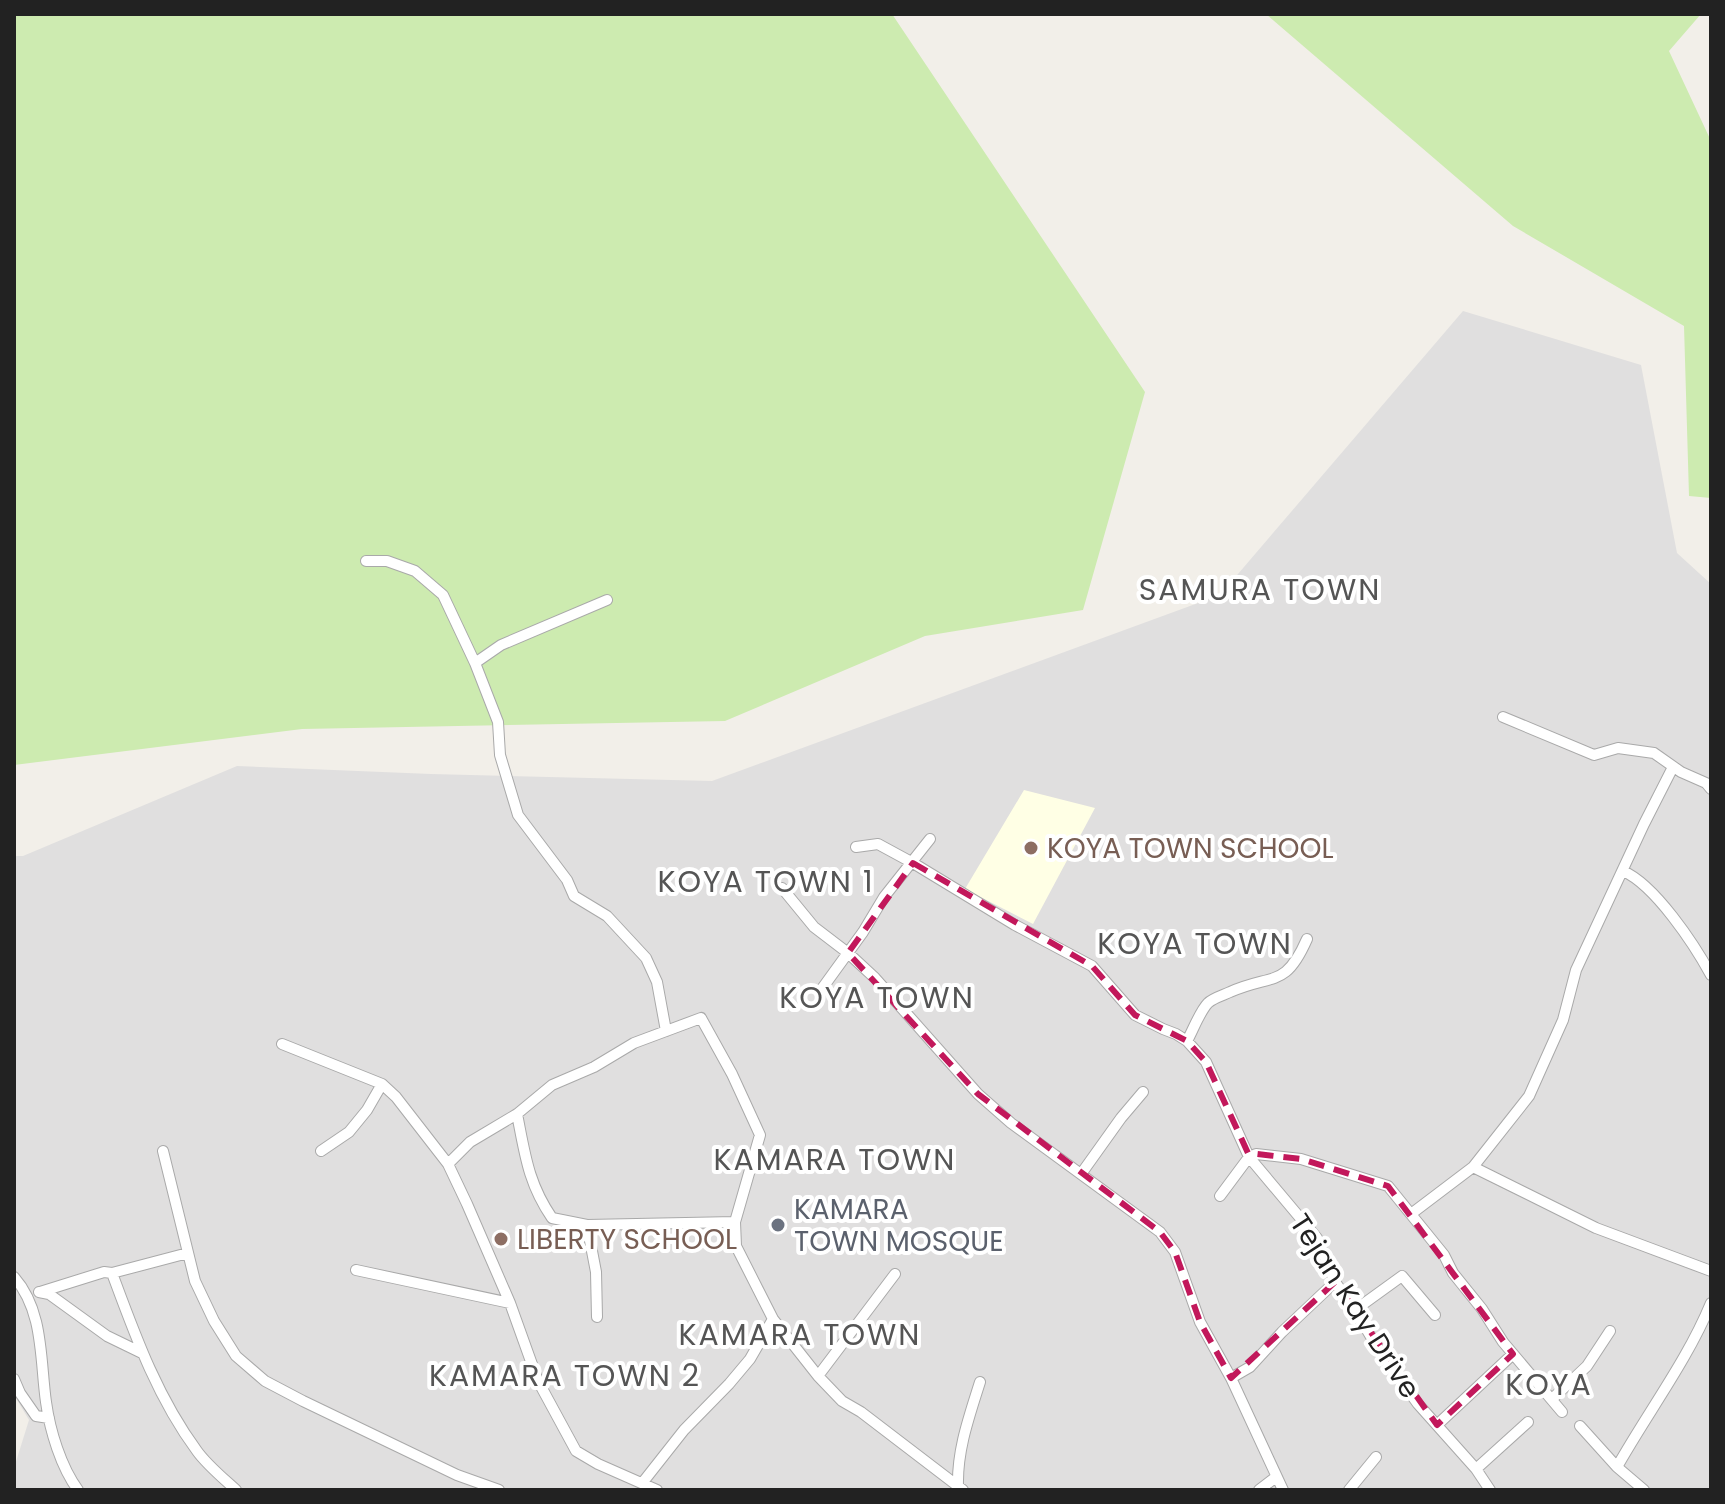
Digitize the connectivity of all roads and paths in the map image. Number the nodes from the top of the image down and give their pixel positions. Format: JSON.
{"nodes":[{"id":1,"x":366,"y":561,"type":"dead end"},
{"id":2,"x":607,"y":600,"type":"dead end"},
{"id":3,"x":475,"y":663,"type":"junction"},
{"id":4,"x":1503,"y":717,"type":"dead end"},
{"id":5,"x":1673,"y":767,"type":"junction"},
{"id":6,"x":1711,"y":789,"type":"edge"},
{"id":7,"x":930,"y":839,"type":"dead end"},
{"id":8,"x":856,"y":847,"type":"dead end"},
{"id":9,"x":913,"y":863,"type":"junction"},
{"id":10,"x":1623,"y":871,"type":"junction"},
{"id":11,"x":782,"y":888,"type":"dead end"},
{"id":12,"x":1307,"y":939,"type":"dead end"},
{"id":13,"x":848,"y":953,"type":"junction"},
{"id":14,"x":1711,"y":975,"type":"edge"},
{"id":15,"x":821,"y":990,"type":"dead end"},
{"id":16,"x":666,"y":1031,"type":"junction"},
{"id":17,"x":1187,"y":1041,"type":"junction"},
{"id":18,"x":282,"y":1044,"type":"dead end"},
{"id":19,"x":382,"y":1084,"type":"junction"},
{"id":20,"x":1143,"y":1092,"type":"dead end"},
{"id":21,"x":517,"y":1114,"type":"junction"},
{"id":22,"x":163,"y":1151,"type":"dead end"},
{"id":23,"x":321,"y":1151,"type":"dead end"},
{"id":24,"x":1249,"y":1157,"type":"junction"},
{"id":25,"x":448,"y":1164,"type":"junction"},
{"id":26,"x":1473,"y":1167,"type":"junction"},
{"id":27,"x":1081,"y":1174,"type":"junction"},
{"id":28,"x":1220,"y":1196,"type":"dead end"},
{"id":29,"x":1411,"y":1214,"type":"junction"},
{"id":30,"x":735,"y":1222,"type":"junction"},
{"id":31,"x":587,"y":1225,"type":"junction"},
{"id":32,"x":188,"y":1253,"type":"junction"},
{"id":33,"x":356,"y":1270,"type":"dead end"},
{"id":34,"x":1711,"y":1271,"type":"edge"},
{"id":35,"x":112,"y":1273,"type":"junction"},
{"id":36,"x":895,"y":1274,"type":"dead end"},
{"id":37,"x":14,"y":1277,"type":"edge"},
{"id":38,"x":1335,"y":1282,"type":"junction"},
{"id":39,"x":25,"y":1290,"type":"junction"},
{"id":40,"x":40,"y":1292,"type":"junction"},
{"id":41,"x":510,"y":1303,"type":"junction"},
{"id":42,"x":1711,"y":1303,"type":"edge"},
{"id":43,"x":1355,"y":1310,"type":"junction"},
{"id":44,"x":1435,"y":1315,"type":"dead end"},
{"id":45,"x":597,"y":1317,"type":"dead end"},
{"id":46,"x":773,"y":1319,"type":"junction"},
{"id":47,"x":1610,"y":1331,"type":"dead end"},
{"id":48,"x":142,"y":1353,"type":"junction"},
{"id":49,"x":1513,"y":1354,"type":"junction"},
{"id":50,"x":818,"y":1376,"type":"junction"},
{"id":51,"x":1231,"y":1378,"type":"junction"},
{"id":52,"x":14,"y":1379,"type":"edge"},
{"id":53,"x":980,"y":1382,"type":"dead end"},
{"id":54,"x":1552,"y":1399,"type":"junction"},
{"id":55,"x":1562,"y":1412,"type":"dead end"},
{"id":56,"x":49,"y":1418,"type":"junction"},
{"id":57,"x":1528,"y":1422,"type":"dead end"},
{"id":58,"x":1437,"y":1425,"type":"junction"},
{"id":59,"x":1580,"y":1426,"type":"dead end"},
{"id":60,"x":1376,"y":1457,"type":"dead end"},
{"id":61,"x":1617,"y":1467,"type":"junction"},
{"id":62,"x":1476,"y":1469,"type":"junction"},
{"id":63,"x":1276,"y":1477,"type":"junction"},
{"id":64,"x":643,"y":1482,"type":"junction"},
{"id":65,"x":960,"y":1488,"type":"edge"},
{"id":66,"x":78,"y":1490,"type":"edge"},
{"id":67,"x":236,"y":1490,"type":"edge"},
{"id":68,"x":499,"y":1490,"type":"edge"},
{"id":69,"x":657,"y":1490,"type":"edge"},
{"id":70,"x":1259,"y":1490,"type":"edge"},
{"id":71,"x":1283,"y":1490,"type":"edge"},
{"id":72,"x":1349,"y":1490,"type":"edge"},
{"id":73,"x":1490,"y":1490,"type":"edge"},
{"id":74,"x":1644,"y":1490,"type":"edge"}],
"edges":[{"from":1,"to":3,"type":"street"},
{"from":2,"to":3,"type":"street"},
{"from":3,"to":16,"type":"street"},
{"from":4,"to":5,"type":"street"},
{"from":5,"to":6,"type":"street"},
{"from":5,"to":10,"type":"street"},
{"from":7,"to":9,"type":"street"},
{"from":8,"to":9,"type":"street","name":"Tejan Kay Drive"},
{"from":9,"to":13,"type":"street"},
{"from":9,"to":17,"type":"street","name":"Tejan Kay Drive"},
{"from":10,"to":14,"type":"street"},
{"from":10,"to":26,"type":"street"},
{"from":11,"to":13,"type":"street"},
{"from":12,"to":17,"type":"street"},
{"from":13,"to":15,"type":"street"},
{"from":13,"to":27,"type":"street"},
{"from":16,"to":21,"type":"street"},
{"from":16,"to":30,"type":"street"},
{"from":17,"to":24,"type":"street","name":"Tejan Kay Drive"},
{"from":18,"to":19,"type":"street"},
{"from":19,"to":23,"type":"street"},
{"from":19,"to":25,"type":"street"},
{"from":20,"to":27,"type":"street"},
{"from":21,"to":25,"type":"street"},
{"from":21,"to":31,"type":"street"},
{"from":22,"to":32,"type":"street"},
{"from":24,"to":28,"type":"street"},
{"from":24,"to":29,"type":"street"},
{"from":24,"to":38,"type":"street","name":"Tejan Kay Drive"},
{"from":25,"to":41,"type":"street"},
{"from":26,"to":29,"type":"street"},
{"from":26,"to":34,"type":"street"},
{"from":27,"to":51,"type":"street"},
{"from":29,"to":49,"type":"street"},
{"from":30,"to":31,"type":"street"},
{"from":30,"to":46,"type":"street"},
{"from":31,"to":45,"type":"street"},
{"from":32,"to":35,"type":"street"},
{"from":32,"to":68,"type":"street"},
{"from":33,"to":41,"type":"street"},
{"from":35,"to":40,"type":"street"},
{"from":35,"to":48,"type":"street"},
{"from":36,"to":50,"type":"street"},
{"from":37,"to":39,"type":"street"},
{"from":38,"to":43,"type":"street","name":"Tejan Kay Drive"},
{"from":38,"to":51,"type":"street"},
{"from":39,"to":40,"type":"street"},
{"from":39,"to":56,"type":"street"},
{"from":40,"to":48,"type":"street"},
{"from":41,"to":64,"type":"street"},
{"from":42,"to":61,"type":"street"},
{"from":43,"to":44,"type":"street"},
{"from":43,"to":58,"type":"street","name":"Tejan Kay Drive"},
{"from":46,"to":50,"type":"street"},
{"from":46,"to":64,"type":"street"},
{"from":47,"to":54,"type":"street"},
{"from":48,"to":67,"type":"street"},
{"from":49,"to":54,"type":"street"},
{"from":49,"to":58,"type":"street"},
{"from":50,"to":65,"type":"street"},
{"from":51,"to":63,"type":"street"},
{"from":52,"to":56,"type":"street"},
{"from":53,"to":65,"type":"street"},
{"from":54,"to":55,"type":"street"},
{"from":56,"to":66,"type":"street"},
{"from":57,"to":62,"type":"street"},
{"from":58,"to":62,"type":"street","name":"Tejan Kay Drive"},
{"from":59,"to":61,"type":"street"},
{"from":60,"to":72,"type":"street"},
{"from":61,"to":74,"type":"street"},
{"from":62,"to":73,"type":"street","name":"Tejan Kay Drive"},
{"from":63,"to":70,"type":"street"},
{"from":63,"to":71,"type":"street"},
{"from":64,"to":69,"type":"street"}]}
